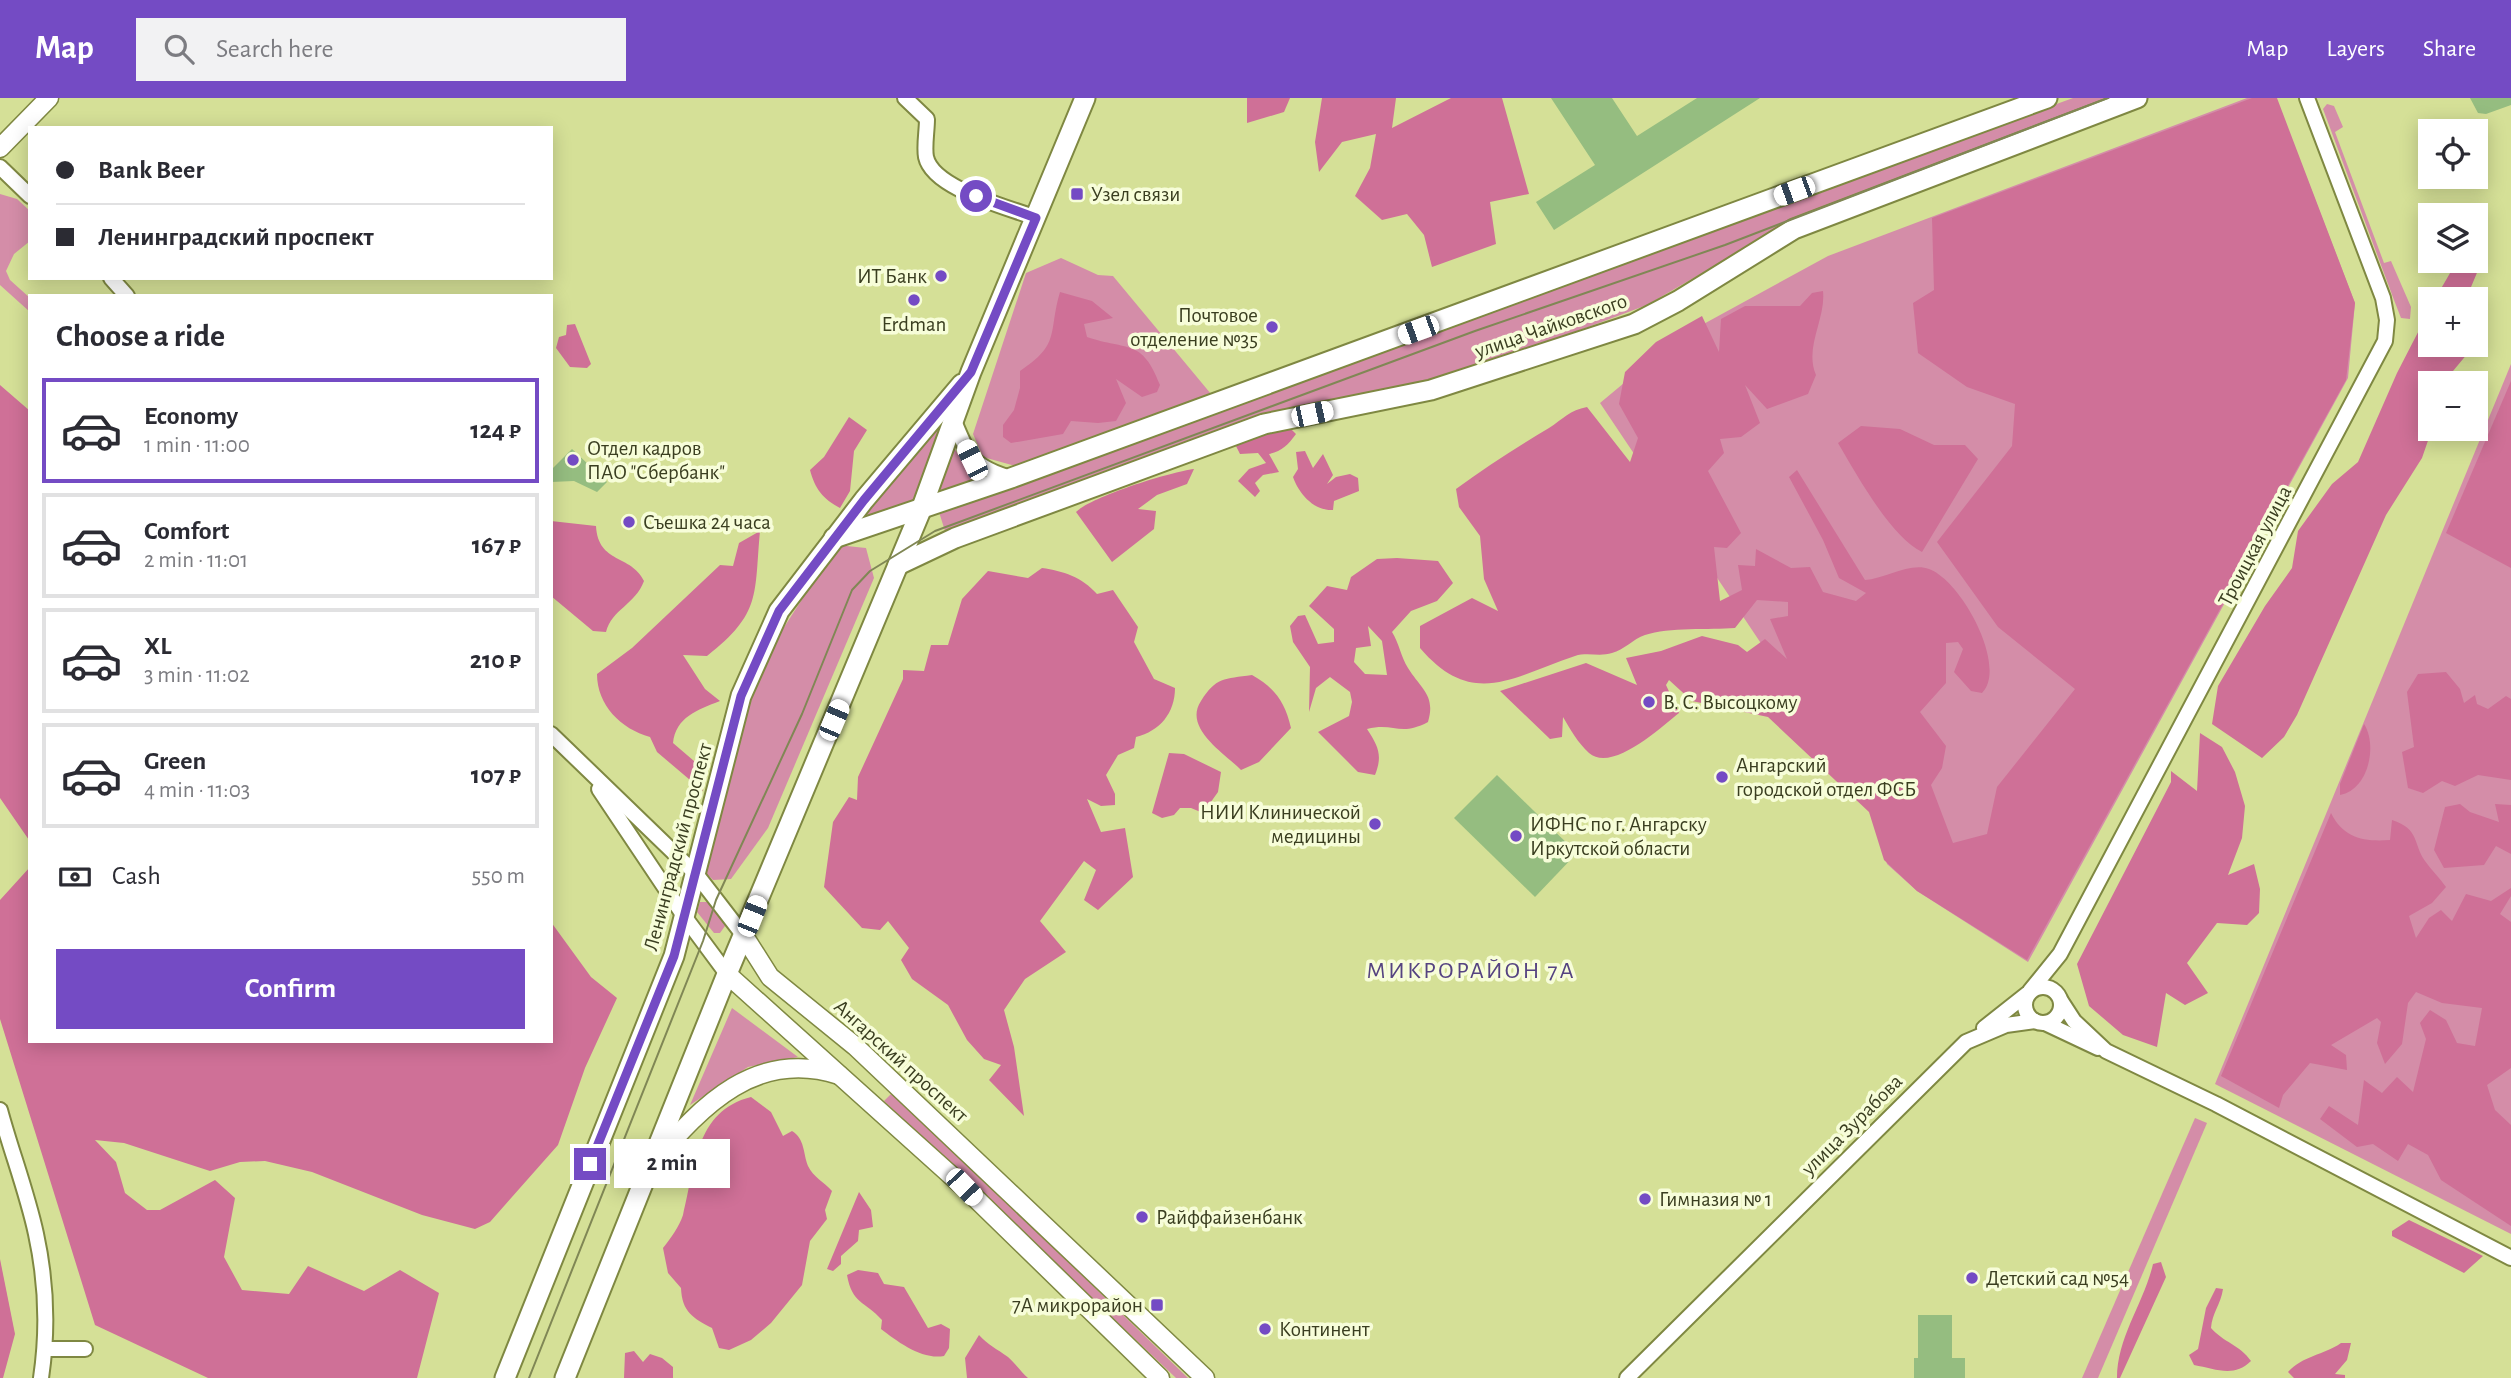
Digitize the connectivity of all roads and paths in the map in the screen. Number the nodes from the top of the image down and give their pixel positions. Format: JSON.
{"nodes":[{"id":1,"x":49,"y":98,"type":"edge"},
{"id":2,"x":905,"y":98,"type":"edge"},
{"id":3,"x":1085,"y":98,"type":"edge"},
{"id":4,"x":2047,"y":98,"type":"edge"},
{"id":5,"x":2137,"y":98,"type":"edge"},
{"id":6,"x":2307,"y":98,"type":"edge"},
{"id":7,"x":0,"y":148,"type":"edge"},
{"id":8,"x":0,"y":167,"type":"edge"},
{"id":9,"x":28,"y":194,"type":"edge"},
{"id":10,"x":1036,"y":218,"type":"junction"},
{"id":11,"x":113,"y":280,"type":"edge"},
{"id":12,"x":125,"y":294,"type":"edge"},
{"id":13,"x":971,"y":372,"type":"junction"},
{"id":14,"x":954,"y":421,"type":"junction"},
{"id":15,"x":1011,"y":478,"type":"junction"},
{"id":16,"x":921,"y":510,"type":"junction"},
{"id":17,"x":834,"y":538,"type":"junction"},
{"id":18,"x":898,"y":565,"type":"junction"},
{"id":19,"x":553,"y":736,"type":"edge"},
{"id":20,"x":583,"y":765,"type":"junction"},
{"id":21,"x":697,"y":875,"type":"junction"},
{"id":22,"x":684,"y":916,"type":"junction"},
{"id":23,"x":744,"y":936,"type":"junction"},
{"id":24,"x":2060,"y":954,"type":"junction"},
{"id":25,"x":727,"y":974,"type":"junction"},
{"id":26,"x":2029,"y":993,"type":"junction"},
{"id":27,"x":2059,"y":998,"type":"junction"},
{"id":28,"x":2040,"y":1022,"type":"junction"},
{"id":29,"x":1966,"y":1042,"type":"junction"},
{"id":30,"x":2106,"y":1051,"type":"junction"},
{"id":31,"x":844,"y":1077,"type":"junction"},
{"id":32,"x":892,"y":1080,"type":"junction"},
{"id":33,"x":870,"y":1101,"type":"junction"},
{"id":34,"x":0,"y":1110,"type":"edge"},
{"id":35,"x":650,"y":1168,"type":"junction"},
{"id":36,"x":2511,"y":1258,"type":"edge"},
{"id":37,"x":45,"y":1349,"type":"junction"},
{"id":38,"x":85,"y":1349,"type":"dead end"},
{"id":39,"x":41,"y":1378,"type":"edge"},
{"id":40,"x":505,"y":1378,"type":"edge"},
{"id":41,"x":565,"y":1378,"type":"edge"},
{"id":42,"x":1160,"y":1378,"type":"edge"},
{"id":43,"x":1205,"y":1378,"type":"edge"},
{"id":44,"x":1627,"y":1378,"type":"edge"}],
"edges":[{"from":1,"to":7,"type":"street"},
{"from":2,"to":10,"type":"street"},
{"from":3,"to":10,"type":"main road","name":"Ленинградский проспект"},
{"from":4,"to":15,"type":"main road"},
{"from":5,"to":18,"type":"main road","name":"улица Чайковского"},
{"from":6,"to":24,"type":"street","name":"Троицкая улица"},
{"from":8,"to":9,"type":"street"},
{"from":10,"to":13,"type":"main road","name":"Ленинградский проспект"},
{"from":11,"to":12,"type":"street"},
{"from":13,"to":14,"type":"main road","name":"Ленинградский проспект"},
{"from":13,"to":17,"type":"main road","name":"Ленинградский проспект"},
{"from":14,"to":15,"type":"street"},
{"from":14,"to":16,"type":"main road","name":"Ленинградский проспект"},
{"from":15,"to":16,"type":"main road"},
{"from":16,"to":17,"type":"main road"},
{"from":16,"to":18,"type":"main road","name":"Ленинградский проспект"},
{"from":17,"to":21,"type":"main road","name":"Ленинградский проспект"},
{"from":18,"to":23,"type":"main road","name":"Ленинградский проспект"},
{"from":19,"to":20,"type":"street","name":"Ангарский проспект"},
{"from":20,"to":21,"type":"street","name":"Ангарский проспект"},
{"from":20,"to":22,"type":"street","name":"Ангарский проспект"},
{"from":21,"to":22,"type":"main road","name":"Ленинградский проспект"},
{"from":21,"to":23,"type":"street","name":"Ангарский проспект"},
{"from":22,"to":25,"type":"street","name":"Ангарский проспект"},
{"from":22,"to":40,"type":"main road","name":"Ленинградский проспект"},
{"from":23,"to":25,"type":"main road","name":"Ленинградский проспект"},
{"from":23,"to":32,"type":"street","name":"Ангарский проспект"},
{"from":24,"to":26,"type":"street","name":"Троицкая улица"},
{"from":24,"to":27,"type":"street"},
{"from":25,"to":31,"type":"street","name":"Ангарский проспект"},
{"from":25,"to":35,"type":"main road","name":"Ленинградский проспект"},
{"from":26,"to":27,"type":"street"},
{"from":26,"to":28,"type":"street"},
{"from":26,"to":29,"type":"street","name":"Троицкая улица"},
{"from":27,"to":28,"type":"street"},
{"from":27,"to":30,"type":"street"},
{"from":28,"to":29,"type":"street","name":"улица Зурабова"},
{"from":28,"to":30,"type":"street"},
{"from":29,"to":44,"type":"street","name":"улица Зурабова"},
{"from":30,"to":36,"type":"street"},
{"from":31,"to":33,"type":"street","name":"Ангарский проспект"},
{"from":31,"to":35,"type":"street"},
{"from":32,"to":33,"type":"street"},
{"from":32,"to":43,"type":"street","name":"Ангарский проспект"},
{"from":33,"to":42,"type":"street","name":"Ангарский проспект"},
{"from":34,"to":37,"type":"street"},
{"from":35,"to":41,"type":"main road","name":"Ленинградский проспект"},
{"from":37,"to":38,"type":"street"},
{"from":37,"to":39,"type":"street"}]}
